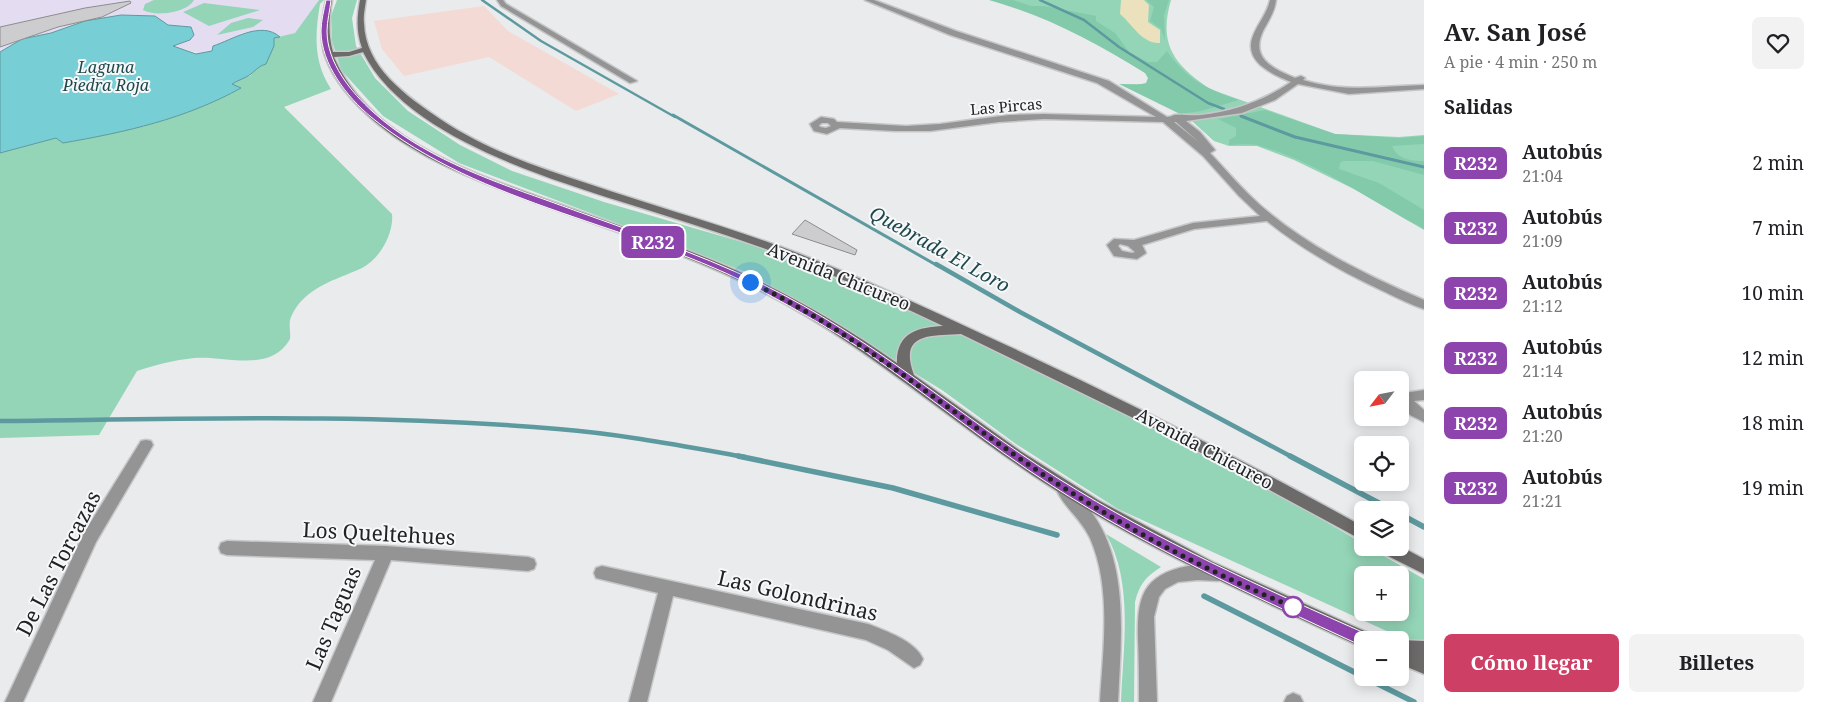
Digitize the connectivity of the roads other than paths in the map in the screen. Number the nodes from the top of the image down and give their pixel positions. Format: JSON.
{"nodes":[{"id":1,"x":329,"y":0,"type":"edge"},
{"id":2,"x":364,"y":0,"type":"edge"},
{"id":3,"x":500,"y":0,"type":"edge"},
{"id":4,"x":868,"y":0,"type":"edge"},
{"id":5,"x":1273,"y":0,"type":"edge"},
{"id":6,"x":367,"y":49,"type":"junction"},
{"id":7,"x":328,"y":55,"type":"junction"},
{"id":8,"x":1299,"y":80,"type":"junction"},
{"id":9,"x":633,"y":81,"type":"dead end"},
{"id":10,"x":1100,"y":82,"type":"junction"},
{"id":11,"x":1424,"y":87,"type":"edge"},
{"id":12,"x":1179,"y":119,"type":"junction"},
{"id":13,"x":1166,"y":120,"type":"junction"},
{"id":14,"x":836,"y":125,"type":"dead end"},
{"id":15,"x":1219,"y":168,"type":"junction"},
{"id":16,"x":1268,"y":218,"type":"junction"},
{"id":17,"x":1134,"y":244,"type":"dead end"},
{"id":18,"x":1424,"y":305,"type":"edge"},
{"id":19,"x":966,"y":331,"type":"junction"},
{"id":20,"x":909,"y":377,"type":"junction"},
{"id":21,"x":1424,"y":395,"type":"edge"},
{"id":22,"x":1424,"y":417,"type":"edge"},
{"id":23,"x":146,"y":445,"type":"dead end"},
{"id":24,"x":1053,"y":480,"type":"junction"},
{"id":25,"x":1354,"y":529,"type":"edge"},
{"id":26,"x":227,"y":548,"type":"dead end"},
{"id":27,"x":386,"y":553,"type":"junction"},
{"id":28,"x":1403,"y":556,"type":"edge"},
{"id":29,"x":528,"y":564,"type":"dead end"},
{"id":30,"x":1424,"y":567,"type":"edge"},
{"id":31,"x":602,"y":573,"type":"dead end"},
{"id":32,"x":1218,"y":574,"type":"junction"},
{"id":33,"x":668,"y":588,"type":"junction"},
{"id":34,"x":1354,"y":635,"type":"edge"},
{"id":35,"x":1409,"y":648,"type":"edge"},
{"id":36,"x":1424,"y":649,"type":"edge"},
{"id":37,"x":914,"y":658,"type":"dead end"},
{"id":38,"x":1409,"y":659,"type":"edge"},
{"id":39,"x":1424,"y":665,"type":"edge"},
{"id":40,"x":14,"y":702,"type":"edge"},
{"id":41,"x":322,"y":702,"type":"edge"},
{"id":42,"x":638,"y":702,"type":"edge"},
{"id":43,"x":1109,"y":702,"type":"edge"},
{"id":44,"x":1148,"y":702,"type":"edge"}],
"edges":[{"from":1,"to":7,"type":"main road"},
{"from":2,"to":6,"type":"main road","name":"Avenida Chicureo"},
{"from":3,"to":9,"type":"street"},
{"from":4,"to":10,"type":"street"},
{"from":5,"to":8,"type":"street"},
{"from":6,"to":7,"type":"main road"},
{"from":6,"to":19,"type":"main road","name":"Avenida Chicureo"},
{"from":7,"to":20,"type":"main road"},
{"from":8,"to":11,"type":"street"},
{"from":8,"to":12,"type":"street","name":"Las Pircas"},
{"from":10,"to":12,"type":"street"},
{"from":10,"to":13,"type":"street"},
{"from":12,"to":13,"type":"street","name":"Las Pircas"},
{"from":12,"to":15,"type":"street"},
{"from":13,"to":14,"type":"street","name":"Las Pircas"},
{"from":13,"to":15,"type":"street"},
{"from":15,"to":16,"type":"street"},
{"from":16,"to":17,"type":"street"},
{"from":16,"to":18,"type":"street"},
{"from":19,"to":20,"type":"main road"},
{"from":19,"to":25,"type":"main road","name":"Avenida Chicureo"},
{"from":20,"to":24,"type":"main road"},
{"from":21,"to":22,"type":"street"},
{"from":23,"to":40,"type":"street","name":"De Las Torcazas"},
{"from":24,"to":32,"type":"main road"},
{"from":24,"to":43,"type":"street"},
{"from":26,"to":27,"type":"street","name":"Los Queltehues"},
{"from":27,"to":29,"type":"street","name":"Los Queltehues"},
{"from":27,"to":41,"type":"street","name":"Las Taguas"},
{"from":28,"to":30,"type":"main road"},
{"from":31,"to":33,"type":"street","name":"Las Golondrinas"},
{"from":32,"to":34,"type":"main road"},
{"from":32,"to":44,"type":"street"},
{"from":33,"to":37,"type":"street","name":"Las Golondrinas"},
{"from":33,"to":42,"type":"street"},
{"from":35,"to":36,"type":"main road"},
{"from":38,"to":39,"type":"main road"}]}
